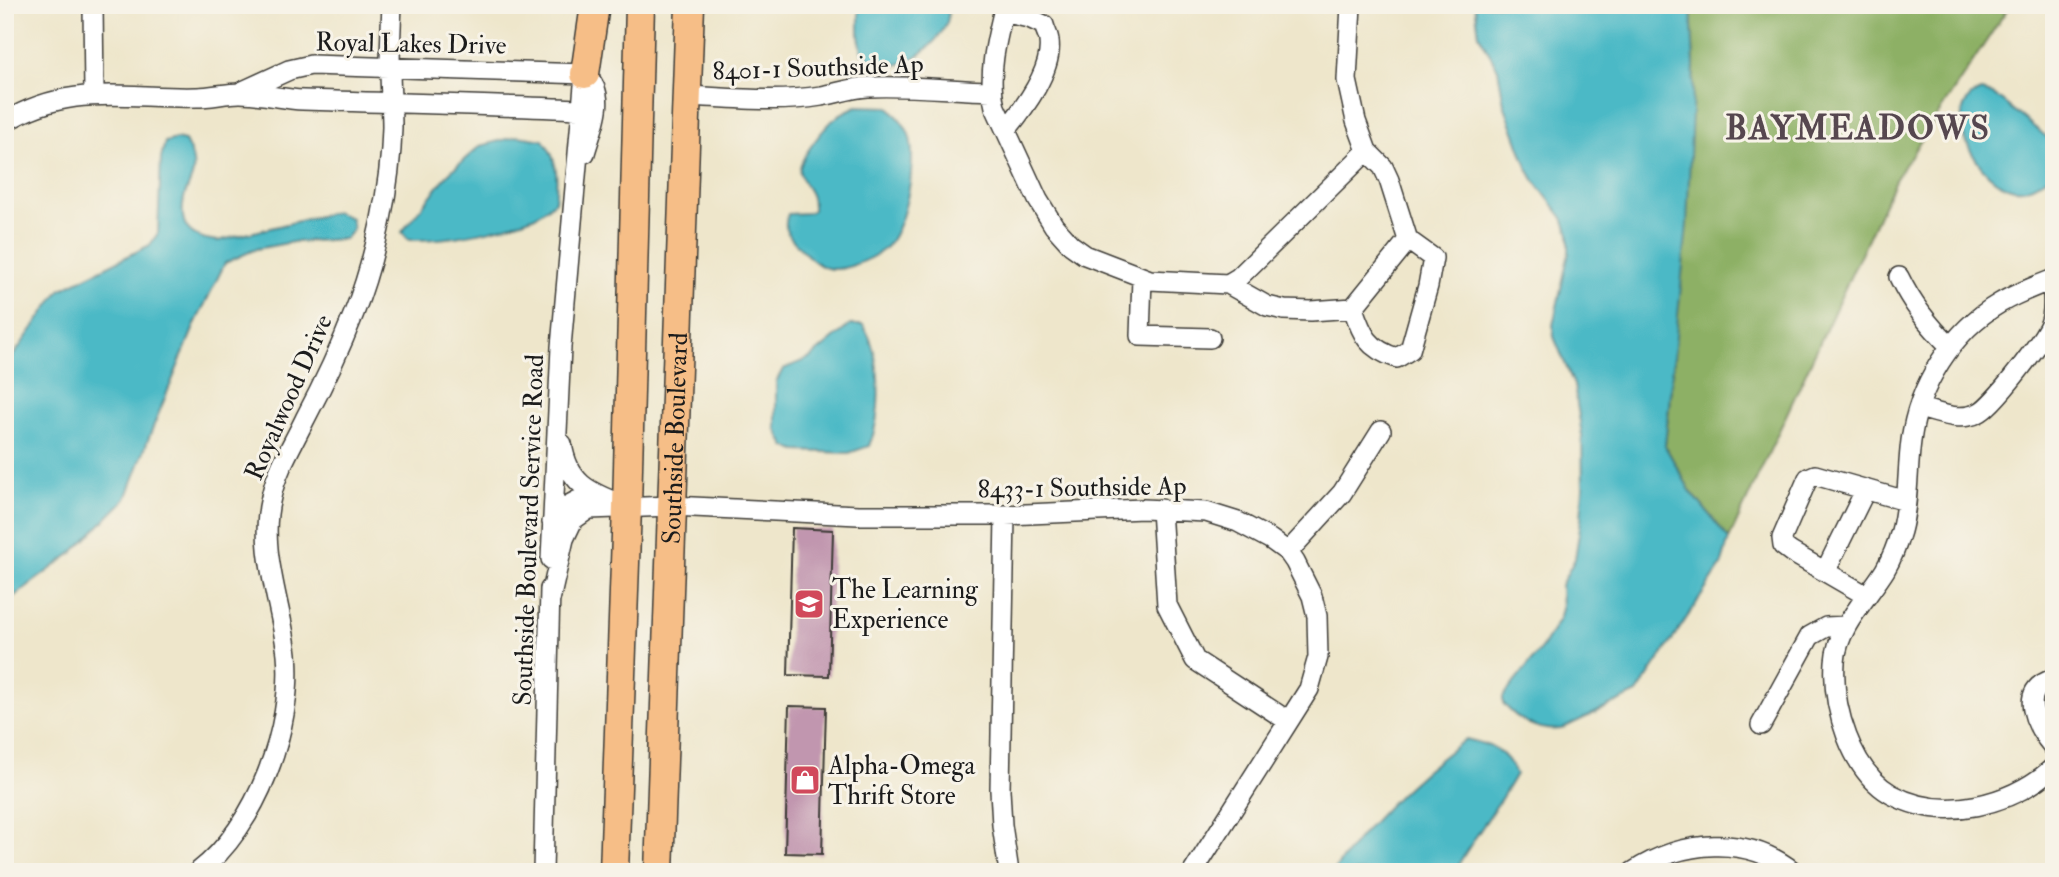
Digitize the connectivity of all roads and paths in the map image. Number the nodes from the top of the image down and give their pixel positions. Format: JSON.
{"nodes":[{"id":1,"x":93,"y":5,"type":"edge"},
{"id":2,"x":392,"y":5,"type":"edge"},
{"id":3,"x":596,"y":5,"type":"edge"},
{"id":4,"x":640,"y":5,"type":"edge"},
{"id":5,"x":690,"y":5,"type":"edge"},
{"id":6,"x":1351,"y":5,"type":"edge"},
{"id":7,"x":1004,"y":8,"type":"edge"},
{"id":8,"x":390,"y":69,"type":"junction"},
{"id":9,"x":585,"y":74,"type":"junction"},
{"id":10,"x":991,"y":92,"type":"junction"},
{"id":11,"x":240,"y":93,"type":"junction"},
{"id":12,"x":94,"y":94,"type":"junction"},
{"id":13,"x":688,"y":96,"type":"junction"},
{"id":14,"x":391,"y":103,"type":"junction"},
{"id":15,"x":580,"y":108,"type":"junction"},
{"id":16,"x":5,"y":122,"type":"edge"},
{"id":17,"x":1007,"y":129,"type":"junction"},
{"id":18,"x":1367,"y":151,"type":"junction"},
{"id":19,"x":574,"y":191,"type":"junction"},
{"id":20,"x":1408,"y":240,"type":"junction"},
{"id":21,"x":1899,"y":277,"type":"dead end"},
{"id":22,"x":1142,"y":278,"type":"junction"},
{"id":23,"x":2053,"y":280,"type":"edge"},
{"id":24,"x":1228,"y":284,"type":"junction"},
{"id":25,"x":1353,"y":308,"type":"junction"},
{"id":26,"x":1210,"y":338,"type":"dead end"},
{"id":27,"x":1950,"y":346,"type":"junction"},
{"id":28,"x":557,"y":407,"type":"junction"},
{"id":29,"x":1920,"y":408,"type":"junction"},
{"id":30,"x":1381,"y":431,"type":"dead end"},
{"id":31,"x":1865,"y":491,"type":"junction"},
{"id":32,"x":593,"y":492,"type":"junction"},
{"id":33,"x":1906,"y":501,"type":"junction"},
{"id":34,"x":672,"y":506,"type":"junction"},
{"id":35,"x":627,"y":507,"type":"junction"},
{"id":36,"x":1161,"y":509,"type":"junction"},
{"id":37,"x":1005,"y":515,"type":"junction"},
{"id":38,"x":552,"y":522,"type":"junction"},
{"id":39,"x":1288,"y":552,"type":"junction"},
{"id":40,"x":1825,"y":572,"type":"junction"},
{"id":41,"x":1867,"y":596,"type":"junction"},
{"id":42,"x":550,"y":600,"type":"junction"},
{"id":43,"x":1846,"y":626,"type":"junction"},
{"id":44,"x":2054,"y":679,"type":"edge"},
{"id":45,"x":1288,"y":722,"type":"junction"},
{"id":46,"x":1761,"y":725,"type":"dead end"},
{"id":47,"x":2054,"y":748,"type":"edge"},
{"id":48,"x":2054,"y":767,"type":"edge"},
{"id":49,"x":198,"y":872,"type":"edge"},
{"id":50,"x":543,"y":872,"type":"edge"},
{"id":51,"x":614,"y":872,"type":"edge"},
{"id":52,"x":659,"y":872,"type":"edge"},
{"id":53,"x":1009,"y":872,"type":"edge"},
{"id":54,"x":1193,"y":872,"type":"edge"},
{"id":55,"x":1633,"y":872,"type":"edge"},
{"id":56,"x":1794,"y":872,"type":"edge"}],
"edges":[{"from":1,"to":12,"type":"street"},
{"from":2,"to":8,"type":"street","name":"Royalwood Drive"},
{"from":3,"to":9,"type":"highway"},
{"from":4,"to":35,"type":"highway","name":"Southside Boulevard"},
{"from":5,"to":13,"type":"highway","name":"Southside Boulevard"},
{"from":6,"to":18,"type":"street"},
{"from":7,"to":10,"type":"street"},
{"from":7,"to":17,"type":"street"},
{"from":8,"to":9,"type":"street","name":"Royal Lakes Drive"},
{"from":8,"to":11,"type":"street","name":"Royal Lakes Drive"},
{"from":8,"to":14,"type":"street","name":"Royalwood Drive"},
{"from":9,"to":15,"type":"street","name":"Southside Boulevard Service Road"},
{"from":9,"to":19,"type":"street","name":"Southside Boulevard Service Road"},
{"from":10,"to":13,"type":"street","name":"8401-1 Southside Ap"},
{"from":10,"to":17,"type":"street"},
{"from":11,"to":12,"type":"street","name":"Royal Lakes Drive"},
{"from":11,"to":14,"type":"street","name":"Royal Lakes Drive"},
{"from":12,"to":16,"type":"street","name":"Royal Lakes Drive"},
{"from":13,"to":34,"type":"highway","name":"Southside Boulevard"},
{"from":14,"to":15,"type":"street","name":"Royal Lakes Drive"},
{"from":14,"to":49,"type":"street","name":"Royalwood Drive"},
{"from":15,"to":19,"type":"street","name":"Southside Boulevard Service Road"},
{"from":17,"to":22,"type":"street"},
{"from":18,"to":20,"type":"street"},
{"from":18,"to":24,"type":"street"},
{"from":19,"to":28,"type":"street","name":"Southside Boulevard Service Road"},
{"from":20,"to":25,"type":"street"},
{"from":20,"to":25,"type":"street"},
{"from":21,"to":27,"type":"street"},
{"from":22,"to":24,"type":"street"},
{"from":22,"to":26,"type":"street"},
{"from":23,"to":27,"type":"street"},
{"from":23,"to":29,"type":"street"},
{"from":24,"to":25,"type":"street"},
{"from":27,"to":29,"type":"street"},
{"from":28,"to":32,"type":"street"},
{"from":28,"to":38,"type":"street","name":"Southside Boulevard Service Road"},
{"from":29,"to":33,"type":"street"},
{"from":30,"to":39,"type":"street"},
{"from":31,"to":33,"type":"street"},
{"from":31,"to":40,"type":"street"},
{"from":31,"to":40,"type":"street"},
{"from":32,"to":35,"type":"street"},
{"from":32,"to":38,"type":"street"},
{"from":33,"to":41,"type":"street"},
{"from":34,"to":35,"type":"street","name":"8433-1 Southside Ap"},
{"from":34,"to":37,"type":"street","name":"8433-1 Southside Ap"},
{"from":34,"to":52,"type":"highway","name":"Southside Boulevard"},
{"from":35,"to":42,"type":"street","name":"8433-1 Southside Ap"},
{"from":35,"to":51,"type":"highway","name":"Southside Boulevard"},
{"from":36,"to":37,"type":"street","name":"8433-1 Southside Ap"},
{"from":36,"to":39,"type":"street","name":"8433-1 Southside Ap"},
{"from":36,"to":45,"type":"street"},
{"from":37,"to":53,"type":"street"},
{"from":38,"to":42,"type":"street","name":"Southside Boulevard Service Road"},
{"from":39,"to":45,"type":"street","name":"8433-1 Southside Ap"},
{"from":40,"to":41,"type":"street"},
{"from":41,"to":43,"type":"street"},
{"from":42,"to":50,"type":"street","name":"Southside Boulevard Service Road"},
{"from":43,"to":46,"type":"street"},
{"from":43,"to":48,"type":"street"},
{"from":44,"to":47,"type":"street"},
{"from":45,"to":54,"type":"street","name":"8433-1 Southside Ap"},
{"from":55,"to":56,"type":"street"}]}
